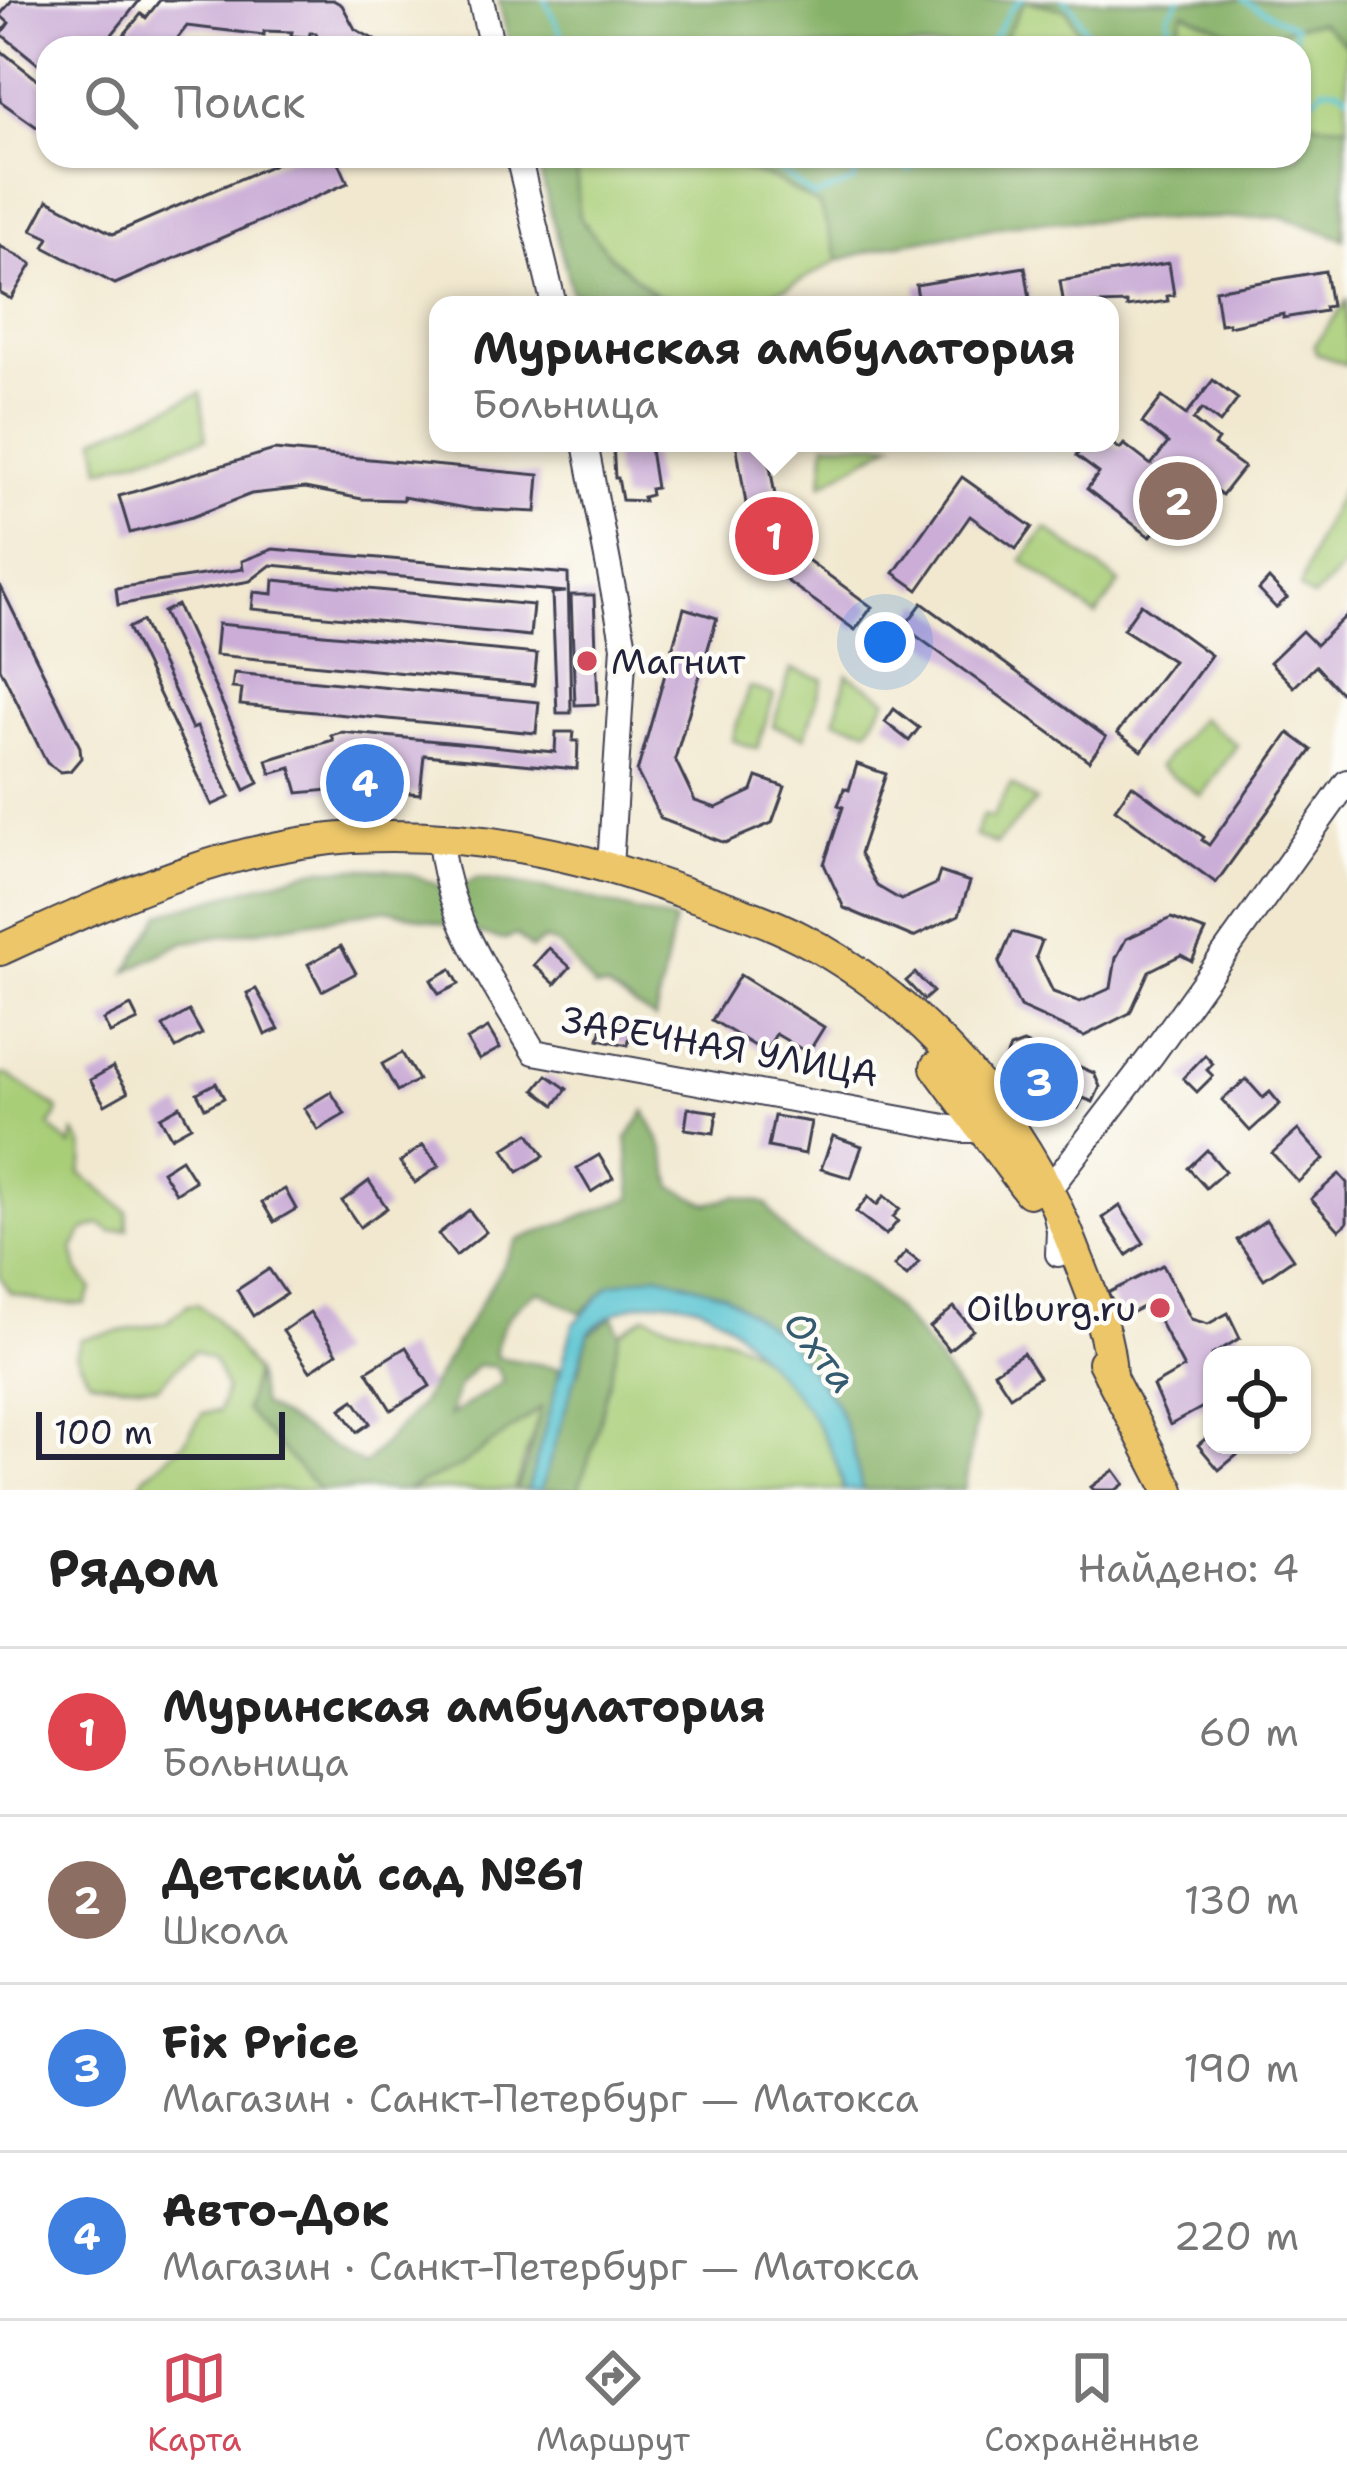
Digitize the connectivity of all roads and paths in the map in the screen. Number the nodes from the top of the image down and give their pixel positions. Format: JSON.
{"nodes":[{"id":1,"x":481,"y":0,"type":"edge"},
{"id":2,"x":489,"y":36,"type":"edge"},
{"id":3,"x":521,"y":168,"type":"edge"},
{"id":4,"x":552,"y":296,"type":"edge"},
{"id":5,"x":586,"y":452,"type":"edge"},
{"id":6,"x":1347,"y":782,"type":"edge"},
{"id":7,"x":440,"y":838,"type":"junction"},
{"id":8,"x":610,"y":867,"type":"junction"},
{"id":9,"x":758,"y":920,"type":"junction"},
{"id":10,"x":0,"y":950,"type":"edge"},
{"id":11,"x":981,"y":1124,"type":"junction"},
{"id":12,"x":1019,"y":1156,"type":"junction"},
{"id":13,"x":1074,"y":1160,"type":"junction"},
{"id":14,"x":1050,"y":1188,"type":"junction"},
{"id":15,"x":1064,"y":1247,"type":"junction"},
{"id":16,"x":1169,"y":1490,"type":"edge"}],
"edges":[{"from":1,"to":2,"type":"street"},
{"from":3,"to":4,"type":"street"},
{"from":5,"to":8,"type":"street"},
{"from":6,"to":13,"type":"street"},
{"from":7,"to":8,"type":"main road"},
{"from":7,"to":10,"type":"main road"},
{"from":7,"to":11,"type":"street","name":"ЗАРЕЧНАЯ УЛИЦА"},
{"from":8,"to":9,"type":"main road"},
{"from":9,"to":11,"type":"main road"},
{"from":9,"to":12,"type":"main road"},
{"from":11,"to":12,"type":"main road"},
{"from":12,"to":13,"type":"street"},
{"from":12,"to":14,"type":"main road"},
{"from":12,"to":15,"type":"main road"},
{"from":13,"to":14,"type":"street"},
{"from":13,"to":15,"type":"street"},
{"from":14,"to":15,"type":"main road"},
{"from":15,"to":16,"type":"main road"}]}
